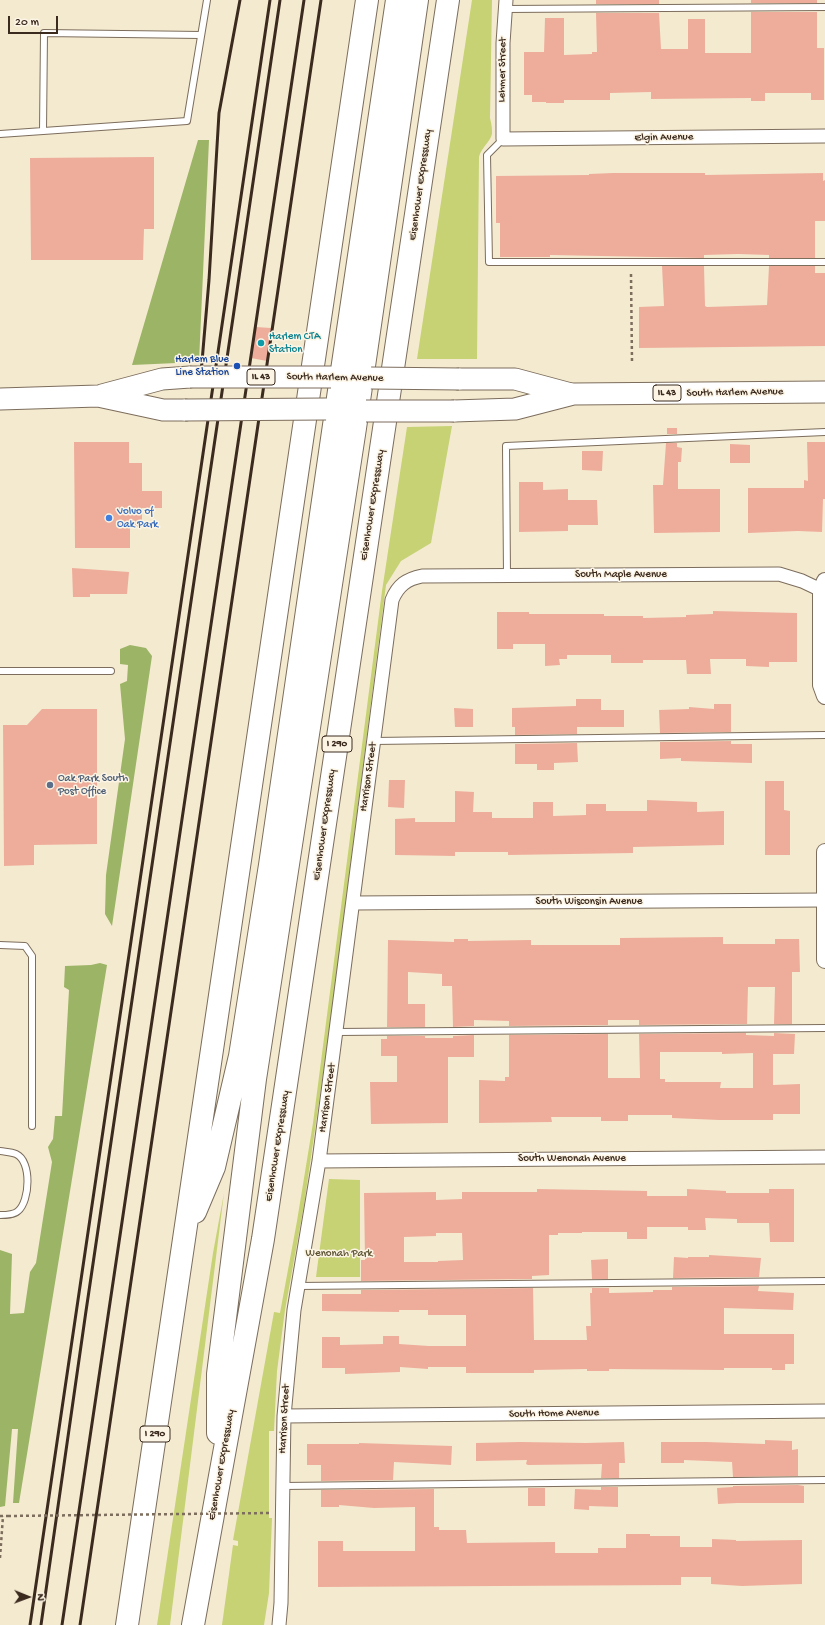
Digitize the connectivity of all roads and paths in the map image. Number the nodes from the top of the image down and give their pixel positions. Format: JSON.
{"nodes":[{"id":1,"x":207,"y":0,"type":"edge"},
{"id":2,"x":367,"y":0,"type":"edge"},
{"id":3,"x":398,"y":0,"type":"edge"},
{"id":4,"x":417,"y":0,"type":"edge"},
{"id":5,"x":448,"y":0,"type":"edge"},
{"id":6,"x":505,"y":4,"type":"edge"},
{"id":7,"x":825,"y":7,"type":"edge"},
{"id":8,"x":201,"y":36,"type":"junction"},
{"id":9,"x":43,"y":131,"type":"junction"},
{"id":10,"x":0,"y":134,"type":"edge"},
{"id":11,"x":825,"y":136,"type":"edge"},
{"id":12,"x":503,"y":140,"type":"junction"},
{"id":13,"x":825,"y":262,"type":"edge"},
{"id":14,"x":631,"y":274,"type":"dead end"},
{"id":15,"x":632,"y":362,"type":"dead end"},
{"id":16,"x":336,"y":377,"type":"junction"},
{"id":17,"x":366,"y":378,"type":"junction"},
{"id":18,"x":825,"y":392,"type":"edge"},
{"id":19,"x":573,"y":394,"type":"junction"},
{"id":20,"x":98,"y":396,"type":"junction"},
{"id":21,"x":0,"y":398,"type":"edge"},
{"id":22,"x":331,"y":409,"type":"junction"},
{"id":23,"x":362,"y":410,"type":"junction"},
{"id":24,"x":825,"y":432,"type":"edge"},
{"id":25,"x":507,"y":576,"type":"junction"},
{"id":26,"x":409,"y":578,"type":"joint"},
{"id":27,"x":823,"y":586,"type":"edge"},
{"id":28,"x":0,"y":671,"type":"edge"},
{"id":29,"x":111,"y":671,"type":"dead end"},
{"id":30,"x":825,"y":696,"type":"edge"},
{"id":31,"x":825,"y":735,"type":"edge"},
{"id":32,"x":374,"y":741,"type":"junction"},
{"id":33,"x":825,"y":852,"type":"edge"},
{"id":34,"x":825,"y":900,"type":"edge"},
{"id":35,"x":353,"y":903,"type":"junction"},
{"id":36,"x":0,"y":945,"type":"edge"},
{"id":37,"x":825,"y":960,"type":"edge"},
{"id":38,"x":825,"y":1028,"type":"edge"},
{"id":39,"x":337,"y":1032,"type":"junction"},
{"id":40,"x":32,"y":1126,"type":"dead end"},
{"id":41,"x":0,"y":1151,"type":"edge"},
{"id":42,"x":825,"y":1157,"type":"edge"},
{"id":43,"x":319,"y":1161,"type":"junction"},
{"id":44,"x":0,"y":1215,"type":"edge"},
{"id":45,"x":183,"y":1242,"type":"junction"},
{"id":46,"x":825,"y":1281,"type":"edge"},
{"id":47,"x":298,"y":1286,"type":"junction"},
{"id":48,"x":825,"y":1411,"type":"edge"},
{"id":49,"x":284,"y":1416,"type":"junction"},
{"id":50,"x":825,"y":1480,"type":"edge"},
{"id":51,"x":218,"y":1486,"type":"junction"},
{"id":52,"x":283,"y":1486,"type":"junction"},
{"id":53,"x":269,"y":1513,"type":"dead end"},
{"id":54,"x":2,"y":1516,"type":"edge"},
{"id":55,"x":0,"y":1558,"type":"edge"},
{"id":56,"x":127,"y":1625,"type":"edge"},
{"id":57,"x":193,"y":1625,"type":"edge"},
{"id":58,"x":279,"y":1625,"type":"edge"}],
"edges":[{"from":1,"to":8,"type":"lane"},
{"from":2,"to":45,"type":"highway","number":"I 290"},
{"from":3,"to":16,"type":"highway"},
{"from":4,"to":17,"type":"highway"},
{"from":5,"to":51,"type":"highway","name":"Eisenhower Expressway","number":"I 290"},
{"from":6,"to":7,"type":"lane"},
{"from":6,"to":12,"type":"street","name":"Lehmer Street"},
{"from":8,"to":9,"type":"lane"},
{"from":8,"to":9,"type":"lane"},
{"from":9,"to":10,"type":"lane"},
{"from":11,"to":12,"type":"street","name":"Elgin Avenue"},
{"from":12,"to":13,"type":"lane"},
{"from":14,"to":15,"type":"path"},
{"from":16,"to":17,"type":"main road","name":"South Harlem Avenue","number":"IL 43"},
{"from":16,"to":20,"type":"main road","name":"South Harlem Avenue","number":"IL 43","bridge":true},
{"from":16,"to":22,"type":"highway"},
{"from":17,"to":19,"type":"main road","name":"South Harlem Avenue","number":"IL 43","bridge":true},
{"from":17,"to":23,"type":"highway"},
{"from":18,"to":19,"type":"main road","name":"South Harlem Avenue","number":"IL 43"},
{"from":19,"to":23,"type":"main road","name":"South Harlem Avenue","number":"IL 43","bridge":true},
{"from":20,"to":21,"type":"main road","name":"South Harlem Avenue","number":"IL 43"},
{"from":20,"to":22,"type":"main road","name":"South Harlem Avenue","number":"IL 43","bridge":true},
{"from":22,"to":23,"type":"main road","name":"South Harlem Avenue","number":"IL 43"},
{"from":22,"to":45,"type":"highway"},
{"from":23,"to":51,"type":"highway"},
{"from":24,"to":25,"type":"lane"},
{"from":25,"to":26,"type":"street","name":"South Maple Avenue"},
{"from":25,"to":27,"type":"street","name":"South Maple Avenue"},
{"from":26,"to":32,"type":"street","name":"Harrison Street"},
{"from":27,"to":30,"type":"street"},
{"from":28,"to":29,"type":"lane"},
{"from":31,"to":32,"type":"lane"},
{"from":32,"to":35,"type":"street","name":"Harrison Street"},
{"from":33,"to":34,"type":"street"},
{"from":34,"to":35,"type":"street","name":"South Wisconsin Avenue"},
{"from":34,"to":37,"type":"street"},
{"from":35,"to":39,"type":"street","name":"Harrison Street"},
{"from":36,"to":40,"type":"lane"},
{"from":38,"to":39,"type":"lane"},
{"from":39,"to":43,"type":"street","name":"Harrison Street"},
{"from":41,"to":44,"type":"lane"},
{"from":42,"to":43,"type":"street","name":"South Wenonah Avenue"},
{"from":43,"to":47,"type":"street","name":"Harrison Street"},
{"from":45,"to":56,"type":"highway","number":"I 290"},
{"from":46,"to":47,"type":"lane"},
{"from":47,"to":49,"type":"street","name":"Harrison Street"},
{"from":48,"to":49,"type":"street","name":"South Home Avenue"},
{"from":49,"to":52,"type":"street","name":"Harrison Street"},
{"from":50,"to":52,"type":"lane"},
{"from":51,"to":57,"type":"highway","name":"Eisenhower Expressway","number":"I 290"},
{"from":52,"to":58,"type":"street","name":"Harrison Street"},
{"from":53,"to":54,"type":"path","bridge":true},
{"from":54,"to":55,"type":"path"}]}
